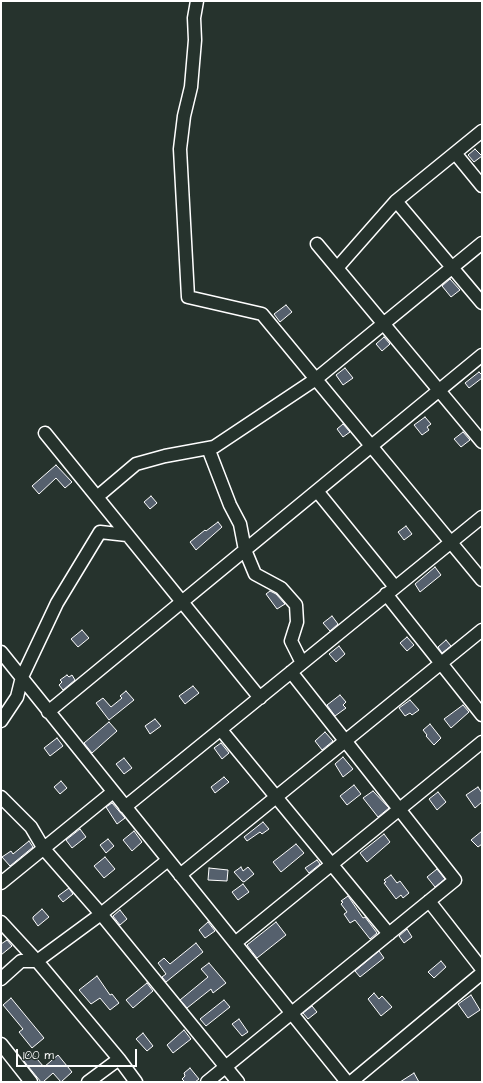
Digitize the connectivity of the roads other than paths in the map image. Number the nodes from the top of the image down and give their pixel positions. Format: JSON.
{"nodes":[{"id":1,"x":197,"y":1,"type":"edge"},
{"id":2,"x":482,"y":131,"type":"edge"},
{"id":3,"x":455,"y":153,"type":"junction"},
{"id":4,"x":482,"y":186,"type":"edge"},
{"id":5,"x":396,"y":201,"type":"junction"},
{"id":6,"x":482,"y":243,"type":"edge"},
{"id":7,"x":317,"y":244,"type":"dead end"},
{"id":8,"x":337,"y":268,"type":"junction"},
{"id":9,"x":452,"y":268,"type":"junction"},
{"id":10,"x":482,"y":303,"type":"edge"},
{"id":11,"x":383,"y":324,"type":"junction"},
{"id":12,"x":482,"y":355,"type":"edge"},
{"id":13,"x":316,"y":379,"type":"junction"},
{"id":14,"x":439,"y":390,"type":"junction"},
{"id":15,"x":45,"y":433,"type":"dead end"},
{"id":16,"x":482,"y":442,"type":"edge"},
{"id":17,"x":372,"y":446,"type":"junction"},
{"id":18,"x":208,"y":448,"type":"junction"},
{"id":19,"x":317,"y":491,"type":"junction"},
{"id":20,"x":97,"y":497,"type":"junction"},
{"id":21,"x":482,"y":517,"type":"edge"},
{"id":22,"x":127,"y":534,"type":"junction"},
{"id":23,"x":451,"y":542,"type":"junction"},
{"id":24,"x":245,"y":550,"type":"junction"},
{"id":25,"x":482,"y":580,"type":"edge"},
{"id":26,"x":391,"y":591,"type":"junction"},
{"id":27,"x":182,"y":602,"type":"junction"},
{"id":28,"x":482,"y":630,"type":"edge"},
{"id":29,"x":1,"y":652,"type":"edge"},
{"id":30,"x":302,"y":663,"type":"junction"},
{"id":31,"x":441,"y":663,"type":"junction"},
{"id":32,"x":291,"y":672,"type":"junction"},
{"id":33,"x":22,"y":677,"type":"junction"},
{"id":34,"x":260,"y":698,"type":"junction"},
{"id":35,"x":48,"y":712,"type":"junction"},
{"id":36,"x":482,"y":716,"type":"edge"},
{"id":37,"x":1,"y":721,"type":"edge"},
{"id":38,"x":221,"y":730,"type":"junction"},
{"id":39,"x":345,"y":741,"type":"junction"},
{"id":40,"x":482,"y":742,"type":"edge"},
{"id":41,"x":113,"y":792,"type":"junction"},
{"id":42,"x":1,"y":797,"type":"edge"},
{"id":43,"x":276,"y":797,"type":"junction"},
{"id":44,"x":125,"y":807,"type":"junction"},
{"id":45,"x":400,"y":809,"type":"junction"},
{"id":46,"x":44,"y":849,"type":"junction"},
{"id":47,"x":168,"y":860,"type":"junction"},
{"id":48,"x":332,"y":865,"type":"junction"},
{"id":49,"x":180,"y":875,"type":"junction"},
{"id":50,"x":1,"y":883,"type":"edge"},
{"id":51,"x":429,"y":901,"type":"junction"},
{"id":52,"x":101,"y":914,"type":"junction"},
{"id":53,"x":1,"y":922,"type":"edge"},
{"id":54,"x":389,"y":934,"type":"junction"},
{"id":55,"x":235,"y":943,"type":"junction"},
{"id":56,"x":37,"y":961,"type":"junction"},
{"id":57,"x":482,"y":969,"type":"edge"},
{"id":58,"x":482,"y":973,"type":"edge"},
{"id":59,"x":1,"y":980,"type":"edge"},
{"id":60,"x":292,"y":1013,"type":"junction"},
{"id":61,"x":1,"y":1044,"type":"edge"},
{"id":62,"x":119,"y":1059,"type":"junction"},
{"id":63,"x":226,"y":1067,"type":"junction"},
{"id":64,"x":31,"y":1082,"type":"edge"},
{"id":65,"x":88,"y":1082,"type":"edge"},
{"id":66,"x":136,"y":1082,"type":"edge"},
{"id":67,"x":207,"y":1082,"type":"edge"},
{"id":68,"x":238,"y":1082,"type":"edge"},
{"id":69,"x":347,"y":1082,"type":"edge"},
{"id":70,"x":351,"y":1082,"type":"edge"}],
"edges":[{"from":1,"to":13,"type":"street"},
{"from":2,"to":3,"type":"street"},
{"from":3,"to":4,"type":"street"},
{"from":3,"to":5,"type":"street"},
{"from":5,"to":8,"type":"street"},
{"from":5,"to":9,"type":"street"},
{"from":6,"to":9,"type":"street"},
{"from":7,"to":8,"type":"street"},
{"from":8,"to":11,"type":"street"},
{"from":9,"to":10,"type":"street"},
{"from":9,"to":11,"type":"street"},
{"from":11,"to":13,"type":"street"},
{"from":11,"to":14,"type":"street"},
{"from":12,"to":14,"type":"street"},
{"from":13,"to":17,"type":"street"},
{"from":13,"to":18,"type":"street"},
{"from":14,"to":16,"type":"street"},
{"from":14,"to":17,"type":"street"},
{"from":15,"to":20,"type":"street"},
{"from":17,"to":19,"type":"street"},
{"from":17,"to":23,"type":"street"},
{"from":18,"to":20,"type":"street"},
{"from":18,"to":24,"type":"street"},
{"from":19,"to":24,"type":"street"},
{"from":19,"to":26,"type":"street"},
{"from":20,"to":22,"type":"street"},
{"from":21,"to":23,"type":"street"},
{"from":22,"to":27,"type":"street"},
{"from":22,"to":33,"type":"street"},
{"from":23,"to":25,"type":"street"},
{"from":23,"to":26,"type":"street"},
{"from":24,"to":27,"type":"street"},
{"from":24,"to":30,"type":"street"},
{"from":26,"to":30,"type":"street"},
{"from":26,"to":31,"type":"street"},
{"from":27,"to":34,"type":"street"},
{"from":27,"to":35,"type":"street"},
{"from":28,"to":31,"type":"street"},
{"from":29,"to":33,"type":"street"},
{"from":30,"to":32,"type":"street"},
{"from":31,"to":36,"type":"street"},
{"from":31,"to":39,"type":"street"},
{"from":32,"to":34,"type":"street"},
{"from":32,"to":39,"type":"street"},
{"from":33,"to":35,"type":"street"},
{"from":33,"to":37,"type":"street"},
{"from":34,"to":38,"type":"street"},
{"from":35,"to":41,"type":"street"},
{"from":38,"to":43,"type":"street"},
{"from":38,"to":44,"type":"street"},
{"from":39,"to":43,"type":"street"},
{"from":39,"to":45,"type":"street"},
{"from":40,"to":45,"type":"street"},
{"from":41,"to":44,"type":"street"},
{"from":41,"to":46,"type":"street"},
{"from":42,"to":46,"type":"street"},
{"from":43,"to":48,"type":"street"},
{"from":43,"to":49,"type":"street"},
{"from":44,"to":47,"type":"street"},
{"from":45,"to":48,"type":"street"},
{"from":45,"to":51,"type":"street"},
{"from":46,"to":50,"type":"street"},
{"from":46,"to":52,"type":"street"},
{"from":47,"to":49,"type":"street"},
{"from":47,"to":52,"type":"street"},
{"from":48,"to":54,"type":"street"},
{"from":48,"to":55,"type":"street"},
{"from":49,"to":55,"type":"street"},
{"from":51,"to":54,"type":"street"},
{"from":51,"to":57,"type":"street"},
{"from":52,"to":56,"type":"street"},
{"from":52,"to":63,"type":"street"},
{"from":53,"to":56,"type":"street"},
{"from":54,"to":60,"type":"street"},
{"from":55,"to":60,"type":"street"},
{"from":56,"to":59,"type":"street"},
{"from":56,"to":62,"type":"street"},
{"from":58,"to":70,"type":"street"},
{"from":60,"to":63,"type":"street"},
{"from":60,"to":69,"type":"street"},
{"from":61,"to":64,"type":"street"},
{"from":62,"to":65,"type":"street"},
{"from":62,"to":66,"type":"street"},
{"from":63,"to":67,"type":"street"},
{"from":63,"to":68,"type":"street"}]}
